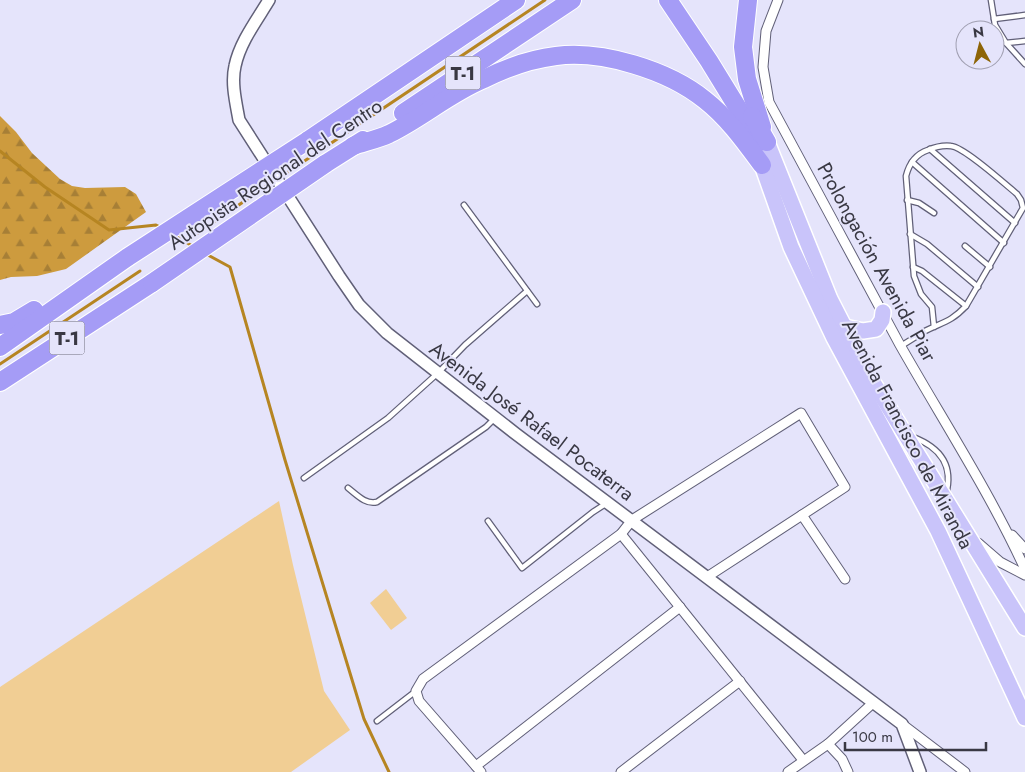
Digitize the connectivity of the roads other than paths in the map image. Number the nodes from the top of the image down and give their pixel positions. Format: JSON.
{"nodes":[{"id":1,"x":269,"y":0,"type":"edge"},
{"id":2,"x":516,"y":0,"type":"edge"},
{"id":3,"x":572,"y":0,"type":"edge"},
{"id":4,"x":668,"y":0,"type":"edge"},
{"id":5,"x":678,"y":0,"type":"edge"},
{"id":6,"x":748,"y":0,"type":"edge"},
{"id":7,"x":778,"y":0,"type":"edge"},
{"id":8,"x":991,"y":0,"type":"edge"},
{"id":9,"x":1025,"y":15,"type":"edge"},
{"id":10,"x":994,"y":19,"type":"junction"},
{"id":11,"x":1025,"y":40,"type":"edge"},
{"id":12,"x":1006,"y":43,"type":"junction"},
{"id":13,"x":1025,"y":63,"type":"edge"},
{"id":14,"x":767,"y":142,"type":"junction"},
{"id":15,"x":353,"y":146,"type":"junction"},
{"id":16,"x":930,"y":149,"type":"junction"},
{"id":17,"x":912,"y":162,"type":"junction"},
{"id":18,"x":762,"y":165,"type":"junction"},
{"id":19,"x":907,"y":200,"type":"junction"},
{"id":20,"x":464,"y":205,"type":"dead end"},
{"id":21,"x":934,"y":212,"type":"dead end"},
{"id":22,"x":1015,"y":223,"type":"junction"},
{"id":23,"x":910,"y":234,"type":"junction"},
{"id":24,"x":1004,"y":243,"type":"junction"},
{"id":25,"x":965,"y":246,"type":"dead end"},
{"id":26,"x":124,"y":260,"type":"junction"},
{"id":27,"x":913,"y":266,"type":"junction"},
{"id":28,"x":990,"y":266,"type":"junction"},
{"id":29,"x":978,"y":288,"type":"junction"},
{"id":30,"x":527,"y":291,"type":"junction"},
{"id":31,"x":537,"y":304,"type":"dead end"},
{"id":32,"x":966,"y":306,"type":"junction"},
{"id":33,"x":883,"y":312,"type":"junction"},
{"id":34,"x":0,"y":326,"type":"edge"},
{"id":35,"x":845,"y":327,"type":"junction"},
{"id":36,"x":934,"y":327,"type":"junction"},
{"id":37,"x":901,"y":346,"type":"junction"},
{"id":38,"x":0,"y":347,"type":"edge"},
{"id":39,"x":438,"y":374,"type":"junction"},
{"id":40,"x":0,"y":382,"type":"edge"},
{"id":41,"x":495,"y":418,"type":"junction"},
{"id":42,"x":304,"y":478,"type":"dead end"},
{"id":43,"x":348,"y":488,"type":"dead end"},
{"id":44,"x":608,"y":503,"type":"junction"},
{"id":45,"x":802,"y":516,"type":"junction"},
{"id":46,"x":958,"y":519,"type":"junction"},
{"id":47,"x":632,"y":520,"type":"junction"},
{"id":48,"x":488,"y":521,"type":"dead end"},
{"id":49,"x":1007,"y":530,"type":"junction"},
{"id":50,"x":621,"y":534,"type":"junction"},
{"id":51,"x":1025,"y":549,"type":"edge"},
{"id":52,"x":1025,"y":569,"type":"edge"},
{"id":53,"x":1025,"y":575,"type":"edge"},
{"id":54,"x":707,"y":576,"type":"junction"},
{"id":55,"x":845,"y":579,"type":"dead end"},
{"id":56,"x":680,"y":607,"type":"junction"},
{"id":57,"x":1025,"y":628,"type":"edge"},
{"id":58,"x":740,"y":681,"type":"junction"},
{"id":59,"x":416,"y":691,"type":"junction"},
{"id":60,"x":874,"y":702,"type":"junction"},
{"id":61,"x":1025,"y":718,"type":"edge"},
{"id":62,"x":377,"y":721,"type":"dead end"},
{"id":63,"x":902,"y":724,"type":"junction"},
{"id":64,"x":828,"y":744,"type":"junction"},
{"id":65,"x":803,"y":760,"type":"junction"},
{"id":66,"x":479,"y":769,"type":"edge"},
{"id":67,"x":621,"y":772,"type":"edge"},
{"id":68,"x":788,"y":772,"type":"edge"},
{"id":69,"x":848,"y":772,"type":"edge"},
{"id":70,"x":920,"y":772,"type":"edge"},
{"id":71,"x":965,"y":772,"type":"edge"}],
"edges":[{"from":1,"to":39,"type":"street","name":"Avenida José Rafael Pocaterra"},
{"from":2,"to":26,"type":"highway","name":"Autopista Regional del Centro","number":"T-1","bridge":true},
{"from":3,"to":15,"type":"highway","name":"Autopista Regional del Centro","number":"T-1"},
{"from":4,"to":18,"type":"highway"},
{"from":5,"to":14,"type":"highway"},
{"from":6,"to":14,"type":"highway"},
{"from":7,"to":33,"type":"street","name":"Prolongación Avenida Piar"},
{"from":8,"to":10,"type":"lane"},
{"from":9,"to":10,"type":"lane"},
{"from":10,"to":12,"type":"lane"},
{"from":11,"to":12,"type":"lane"},
{"from":12,"to":13,"type":"lane"},
{"from":14,"to":35,"type":"main road","name":"Avenida Francisco de Miranda"},
{"from":15,"to":18,"type":"highway"},
{"from":15,"to":40,"type":"highway","name":"Autopista Regional del Centro","number":"T-1","bridge":true},
{"from":16,"to":17,"type":"lane"},
{"from":16,"to":22,"type":"lane"},
{"from":16,"to":22,"type":"lane"},
{"from":17,"to":19,"type":"lane"},
{"from":17,"to":24,"type":"lane"},
{"from":18,"to":61,"type":"main road","name":"Avenida Francisco de Miranda"},
{"from":19,"to":21,"type":"lane"},
{"from":19,"to":23,"type":"lane"},
{"from":20,"to":30,"type":"lane"},
{"from":22,"to":24,"type":"lane"},
{"from":23,"to":27,"type":"lane"},
{"from":23,"to":29,"type":"lane"},
{"from":24,"to":28,"type":"lane"},
{"from":25,"to":28,"type":"lane"},
{"from":26,"to":34,"type":"highway"},
{"from":26,"to":38,"type":"highway","name":"Autopista Regional del Centro","number":"T-1"},
{"from":27,"to":32,"type":"lane"},
{"from":27,"to":36,"type":"lane"},
{"from":28,"to":29,"type":"lane"},
{"from":29,"to":32,"type":"lane"},
{"from":30,"to":31,"type":"lane"},
{"from":30,"to":39,"type":"lane"},
{"from":32,"to":36,"type":"lane"},
{"from":33,"to":35,"type":"main road"},
{"from":33,"to":37,"type":"street","name":"Prolongación Avenida Piar"},
{"from":35,"to":46,"type":"main road","name":"Avenida Francisco de Miranda"},
{"from":36,"to":37,"type":"lane"},
{"from":37,"to":49,"type":"street","name":"Prolongación Avenida Piar"},
{"from":39,"to":41,"type":"street","name":"Avenida José Rafael Pocaterra"},
{"from":39,"to":42,"type":"lane"},
{"from":41,"to":43,"type":"lane"},
{"from":41,"to":44,"type":"street","name":"Avenida José Rafael Pocaterra"},
{"from":44,"to":47,"type":"street","name":"Avenida José Rafael Pocaterra"},
{"from":44,"to":48,"type":"lane"},
{"from":45,"to":47,"type":"street"},
{"from":45,"to":54,"type":"street"},
{"from":45,"to":55,"type":"street"},
{"from":46,"to":53,"type":"street"},
{"from":46,"to":57,"type":"main road","name":"Avenida Francisco de Miranda"},
{"from":47,"to":50,"type":"street"},
{"from":47,"to":54,"type":"street","name":"Avenida José Rafael Pocaterra"},
{"from":49,"to":51,"type":"street"},
{"from":49,"to":52,"type":"street"},
{"from":50,"to":56,"type":"street"},
{"from":50,"to":59,"type":"street"},
{"from":54,"to":60,"type":"street","name":"Avenida José Rafael Pocaterra"},
{"from":56,"to":58,"type":"street"},
{"from":56,"to":66,"type":"street"},
{"from":58,"to":65,"type":"street"},
{"from":58,"to":67,"type":"street"},
{"from":59,"to":62,"type":"lane"},
{"from":59,"to":66,"type":"street"},
{"from":60,"to":63,"type":"street","name":"Avenida José Rafael Pocaterra"},
{"from":60,"to":64,"type":"street"},
{"from":63,"to":70,"type":"street"},
{"from":63,"to":71,"type":"street","name":"Avenida José Rafael Pocaterra"},
{"from":64,"to":65,"type":"street"},
{"from":64,"to":69,"type":"street"},
{"from":65,"to":68,"type":"street"}]}
